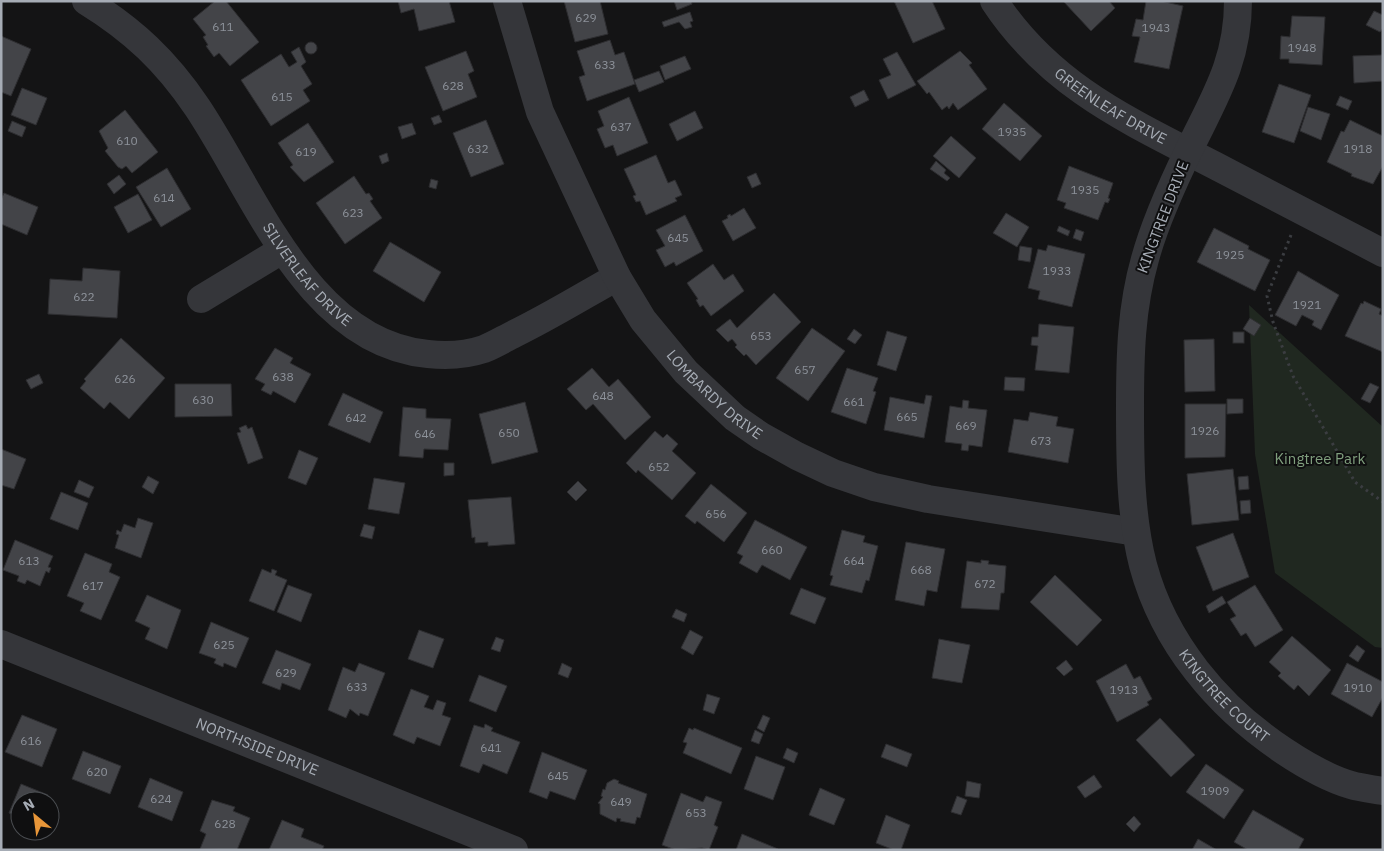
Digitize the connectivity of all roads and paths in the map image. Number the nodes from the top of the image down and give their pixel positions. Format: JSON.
{"nodes":[{"id":1,"x":86,"y":1,"type":"edge"},
{"id":2,"x":507,"y":1,"type":"edge"},
{"id":3,"x":994,"y":1,"type":"edge"},
{"id":4,"x":1238,"y":1,"type":"edge"},
{"id":5,"x":1188,"y":152,"type":"junction"},
{"id":6,"x":1301,"y":210,"type":"junction"},
{"id":7,"x":282,"y":250,"type":"junction"},
{"id":8,"x":1383,"y":252,"type":"edge"},
{"id":9,"x":616,"y":277,"type":"junction"},
{"id":10,"x":201,"y":298,"type":"dead end"},
{"id":11,"x":1383,"y":502,"type":"edge"},
{"id":12,"x":1136,"y":532,"type":"junction"},
{"id":13,"x":1,"y":644,"type":"edge"},
{"id":14,"x":1383,"y":791,"type":"edge"},
{"id":15,"x":514,"y":850,"type":"edge"}],
"edges":[{"from":1,"to":7,"type":"street","name":"SILVERLEAF DRIVE"},
{"from":2,"to":9,"type":"street","name":"LOMBARDY DRIVE"},
{"from":3,"to":5,"type":"street","name":"GREENLEAF DRIVE"},
{"from":4,"to":5,"type":"street","name":"KINGTREE DRIVE"},
{"from":5,"to":6,"type":"street","name":"GREENLEAF DRIVE"},
{"from":5,"to":12,"type":"street","name":"KINGTREE DRIVE"},
{"from":6,"to":8,"type":"street","name":"GREENLEAF DRIVE"},
{"from":6,"to":11,"type":"path"},
{"from":7,"to":9,"type":"street","name":"SILVERLEAF DRIVE"},
{"from":7,"to":10,"type":"street"},
{"from":9,"to":12,"type":"street","name":"LOMBARDY DRIVE"},
{"from":12,"to":14,"type":"street","name":"KINGTREE COURT"},
{"from":13,"to":15,"type":"street","name":"NORTHSIDE DRIVE"}]}
